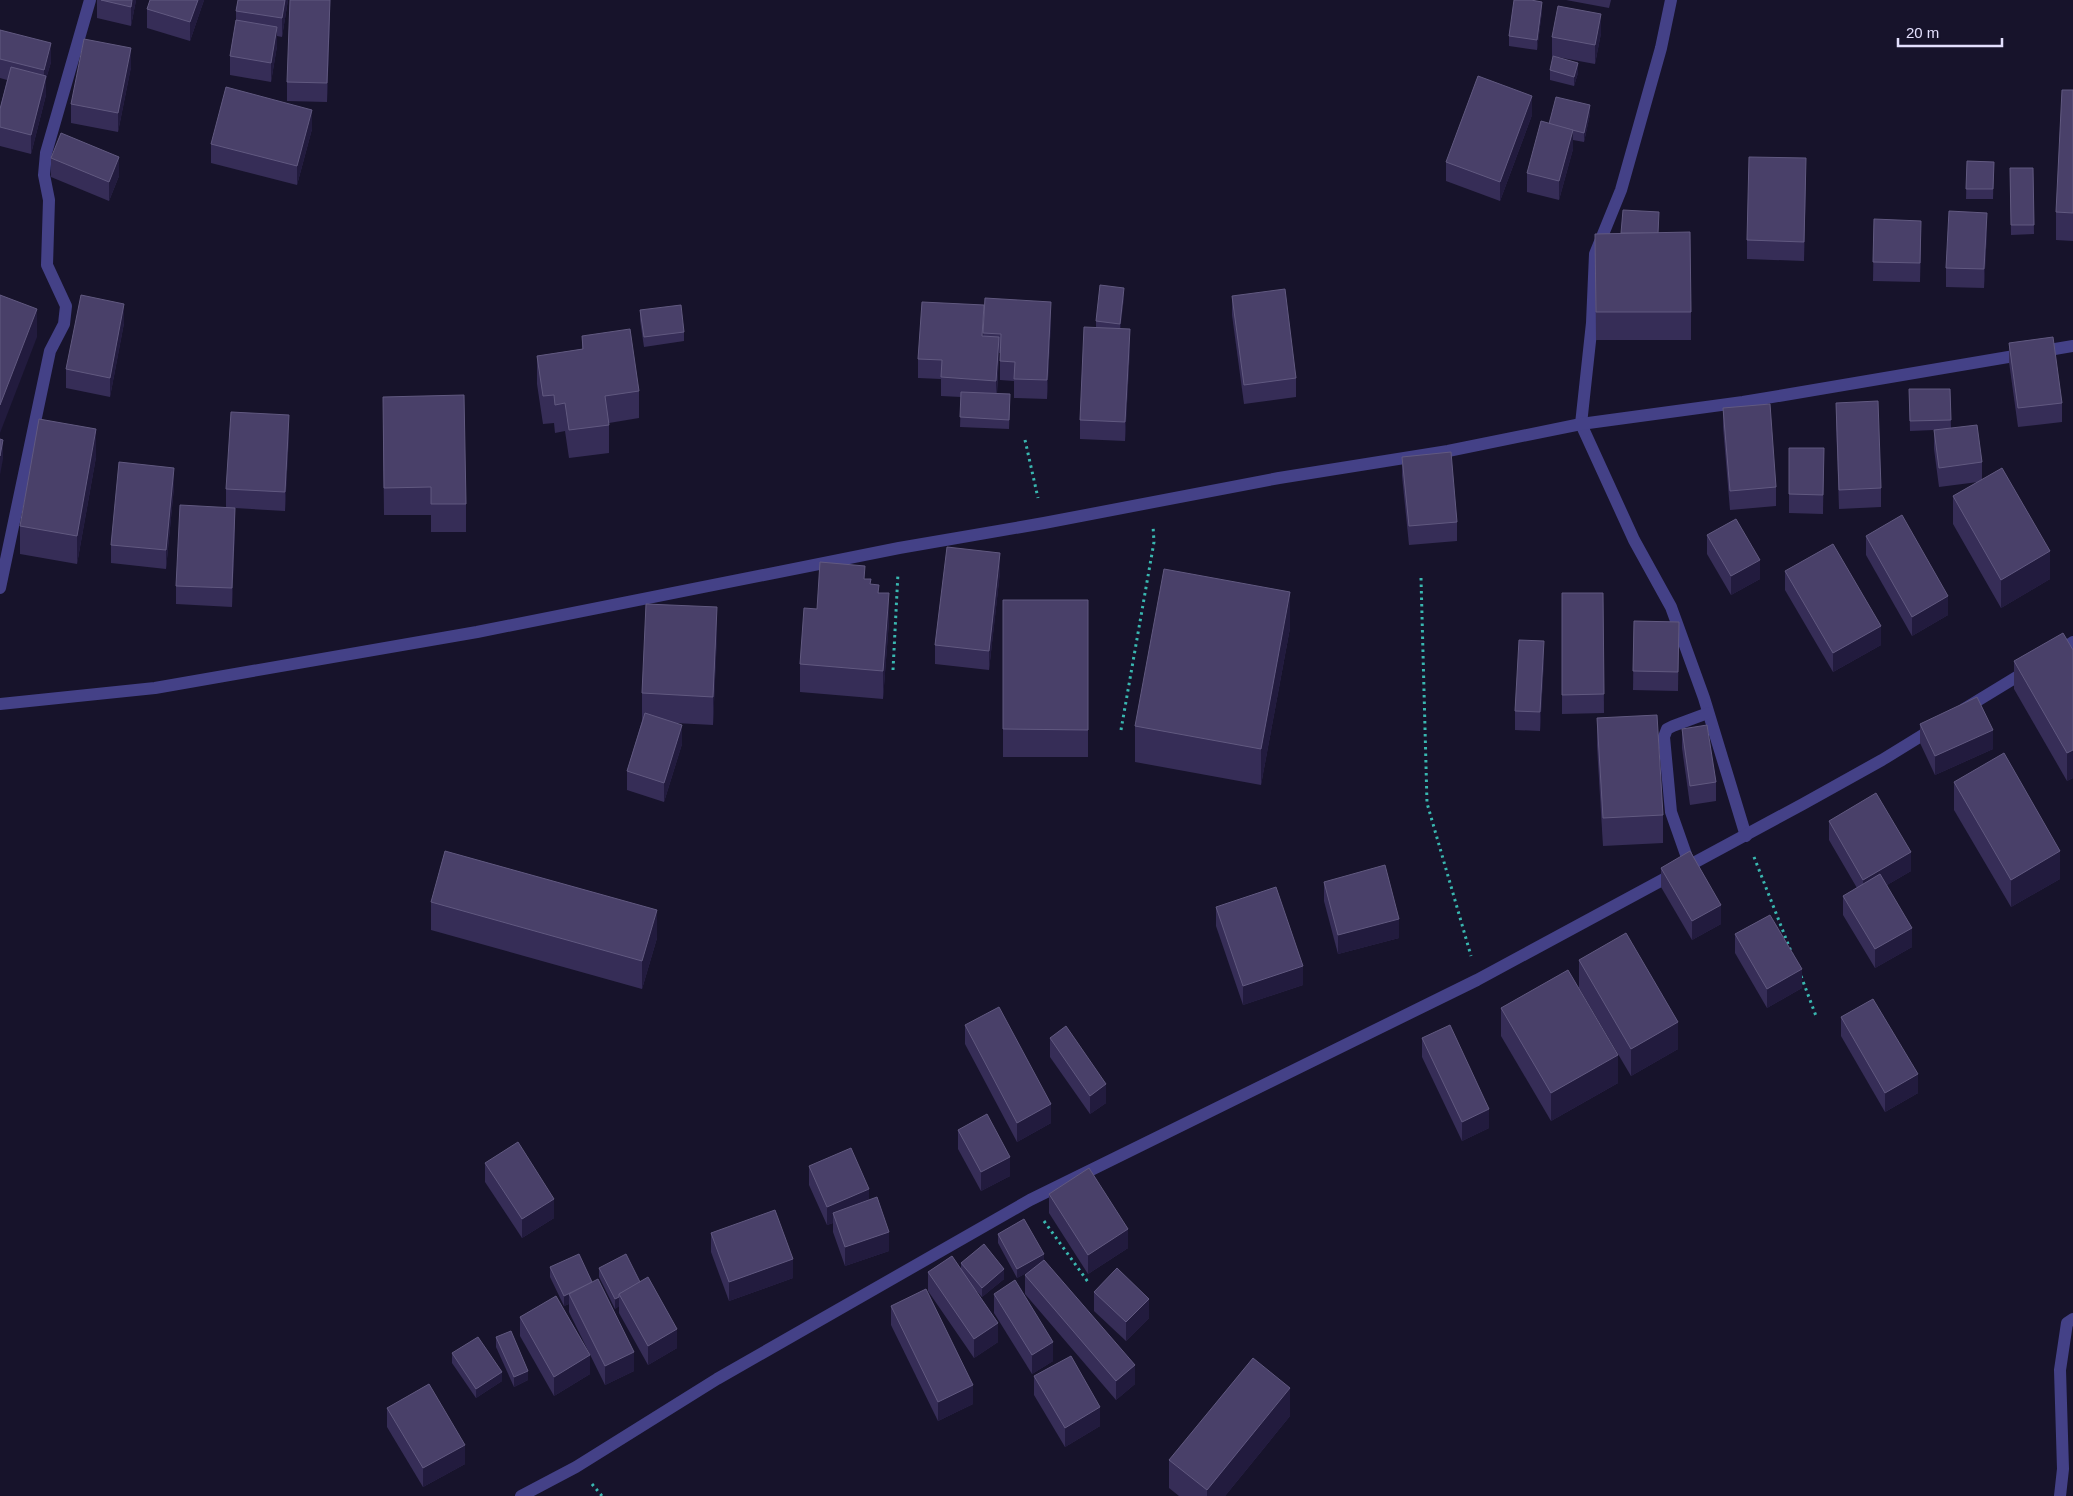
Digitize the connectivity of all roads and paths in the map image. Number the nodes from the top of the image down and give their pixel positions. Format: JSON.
{"nodes":[{"id":1,"x":90,"y":0,"type":"edge"},
{"id":2,"x":1671,"y":0,"type":"edge"},
{"id":3,"x":2073,"y":346,"type":"edge"},
{"id":4,"x":1581,"y":424,"type":"junction"},
{"id":5,"x":1025,"y":440,"type":"dead end"},
{"id":6,"x":1151,"y":503,"type":"junction"},
{"id":7,"x":1044,"y":523,"type":"junction"},
{"id":8,"x":899,"y":548,"type":"junction"},
{"id":9,"x":1421,"y":578,"type":"dead end"},
{"id":10,"x":0,"y":588,"type":"edge"},
{"id":11,"x":2073,"y":642,"type":"edge"},
{"id":12,"x":893,"y":670,"type":"dead end"},
{"id":13,"x":0,"y":704,"type":"edge"},
{"id":14,"x":1708,"y":712,"type":"junction"},
{"id":15,"x":1121,"y":730,"type":"dead end"},
{"id":16,"x":1746,"y":836,"type":"junction"},
{"id":17,"x":1690,"y":866,"type":"junction"},
{"id":18,"x":1795,"y":962,"type":"edge"},
{"id":19,"x":1799,"y":971,"type":"edge"},
{"id":20,"x":1478,"y":980,"type":"junction"},
{"id":21,"x":1816,"y":1016,"type":"dead end"},
{"id":22,"x":1030,"y":1200,"type":"junction"},
{"id":23,"x":1088,"y":1282,"type":"dead end"},
{"id":24,"x":2073,"y":1319,"type":"edge"},
{"id":25,"x":521,"y":1496,"type":"edge"},
{"id":26,"x":2060,"y":1496,"type":"edge"}],
"edges":[{"from":1,"to":10,"type":"street"},
{"from":2,"to":4,"type":"street"},
{"from":3,"to":4,"type":"street"},
{"from":4,"to":6,"type":"street"},
{"from":4,"to":14,"type":"street"},
{"from":5,"to":7,"type":"path"},
{"from":6,"to":7,"type":"street"},
{"from":6,"to":15,"type":"path"},
{"from":7,"to":8,"type":"street"},
{"from":8,"to":12,"type":"path"},
{"from":8,"to":13,"type":"street"},
{"from":9,"to":20,"type":"path"},
{"from":11,"to":16,"type":"street"},
{"from":14,"to":16,"type":"street"},
{"from":14,"to":17,"type":"street"},
{"from":16,"to":17,"type":"street"},
{"from":16,"to":18,"type":"path"},
{"from":17,"to":20,"type":"street"},
{"from":19,"to":21,"type":"path"},
{"from":20,"to":22,"type":"street"},
{"from":22,"to":23,"type":"path"},
{"from":22,"to":25,"type":"street"},
{"from":24,"to":26,"type":"street"}]}
